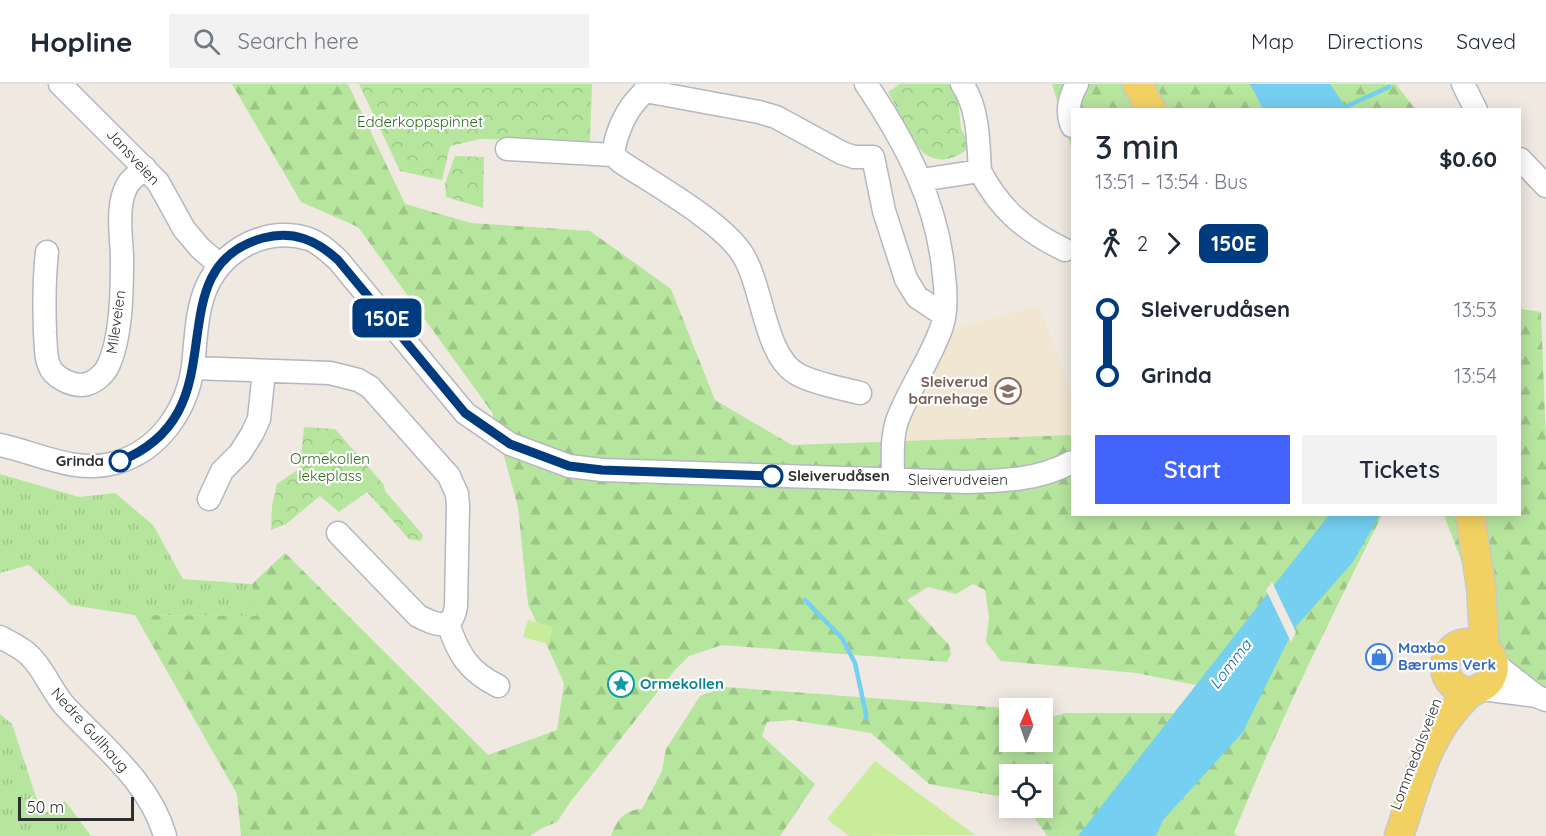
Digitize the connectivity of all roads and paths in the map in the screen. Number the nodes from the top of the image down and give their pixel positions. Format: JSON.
{"nodes":[{"id":1,"x":60,"y":84,"type":"edge"},
{"id":2,"x":866,"y":84,"type":"edge"},
{"id":3,"x":962,"y":84,"type":"edge"},
{"id":4,"x":1077,"y":84,"type":"edge"},
{"id":5,"x":1095,"y":84,"type":"edge"},
{"id":6,"x":1137,"y":84,"type":"edge"},
{"id":7,"x":1159,"y":84,"type":"edge"},
{"id":8,"x":1463,"y":84,"type":"edge"},
{"id":9,"x":647,"y":88,"type":"edge"},
{"id":10,"x":1084,"y":108,"type":"edge"},
{"id":11,"x":1151,"y":108,"type":"edge"},
{"id":12,"x":1169,"y":108,"type":"edge"},
{"id":13,"x":1475,"y":108,"type":"edge"},
{"id":14,"x":1071,"y":123,"type":"edge"},
{"id":15,"x":507,"y":149,"type":"dead end"},
{"id":16,"x":613,"y":155,"type":"junction"},
{"id":17,"x":1521,"y":160,"type":"edge"},
{"id":18,"x":145,"y":168,"type":"junction"},
{"id":19,"x":980,"y":171,"type":"junction"},
{"id":20,"x":921,"y":180,"type":"junction"},
{"id":21,"x":1546,"y":186,"type":"edge"},
{"id":22,"x":1065,"y":250,"type":"dead end"},
{"id":23,"x":48,"y":252,"type":"dead end"},
{"id":24,"x":219,"y":264,"type":"junction"},
{"id":25,"x":944,"y":315,"type":"junction"},
{"id":26,"x":192,"y":368,"type":"junction"},
{"id":27,"x":264,"y":371,"type":"junction"},
{"id":28,"x":860,"y":393,"type":"dead end"},
{"id":29,"x":0,"y":445,"type":"edge"},
{"id":30,"x":1071,"y":463,"type":"edge"},
{"id":31,"x":893,"y":480,"type":"junction"},
{"id":32,"x":209,"y":499,"type":"dead end"},
{"id":33,"x":1470,"y":516,"type":"edge"},
{"id":34,"x":338,"y":533,"type":"dead end"},
{"id":35,"x":1474,"y":545,"type":"junction"},
{"id":36,"x":448,"y":623,"type":"junction"},
{"id":37,"x":0,"y":637,"type":"edge"},
{"id":38,"x":1490,"y":656,"type":"junction"},
{"id":39,"x":1449,"y":660,"type":"junction"},
{"id":40,"x":498,"y":686,"type":"dead end"},
{"id":41,"x":1477,"y":690,"type":"junction"},
{"id":42,"x":1541,"y":698,"type":"edge"},
{"id":43,"x":165,"y":836,"type":"edge"},
{"id":44,"x":1386,"y":836,"type":"edge"},
{"id":45,"x":1399,"y":836,"type":"edge"}],
"edges":[{"from":1,"to":18,"type":"street","name":"Jansveien"},
{"from":2,"to":20,"type":"street"},
{"from":3,"to":19,"type":"street"},
{"from":4,"to":14,"type":"street"},
{"from":5,"to":10,"type":"street"},
{"from":6,"to":11,"type":"main road"},
{"from":7,"to":12,"type":"main road"},
{"from":8,"to":13,"type":"street"},
{"from":9,"to":16,"type":"street"},
{"from":9,"to":25,"type":"street"},
{"from":15,"to":16,"type":"street"},
{"from":16,"to":28,"type":"street"},
{"from":17,"to":21,"type":"street"},
{"from":18,"to":23,"type":"street","name":"Mileveien"},
{"from":18,"to":24,"type":"street","name":"Jansveien"},
{"from":19,"to":20,"type":"street"},
{"from":19,"to":22,"type":"street"},
{"from":20,"to":25,"type":"street"},
{"from":24,"to":26,"type":"street","name":"Sleiverudveien"},
{"from":24,"to":31,"type":"street","name":"Sleiverudveien"},
{"from":25,"to":31,"type":"street"},
{"from":26,"to":27,"type":"street"},
{"from":26,"to":29,"type":"street","name":"Sleiverudveien"},
{"from":27,"to":32,"type":"street"},
{"from":27,"to":36,"type":"street"},
{"from":30,"to":31,"type":"street","name":"Sleiverudveien"},
{"from":33,"to":35,"type":"main road","name":"Lommedalsveien"},
{"from":34,"to":36,"type":"street"},
{"from":35,"to":38,"type":"main road","name":"Lommedalsveien"},
{"from":35,"to":39,"type":"main road","name":"Lommedalsveien"},
{"from":36,"to":40,"type":"street"},
{"from":37,"to":43,"type":"street","name":"Nedre Gullhaug"},
{"from":38,"to":39,"type":"main road"},
{"from":38,"to":41,"type":"main road"},
{"from":38,"to":42,"type":"street"},
{"from":39,"to":41,"type":"main road"},
{"from":39,"to":44,"type":"main road","name":"Lommedalsveien"},
{"from":41,"to":42,"type":"street"},
{"from":41,"to":45,"type":"main road","name":"Lommedalsveien"}]}
